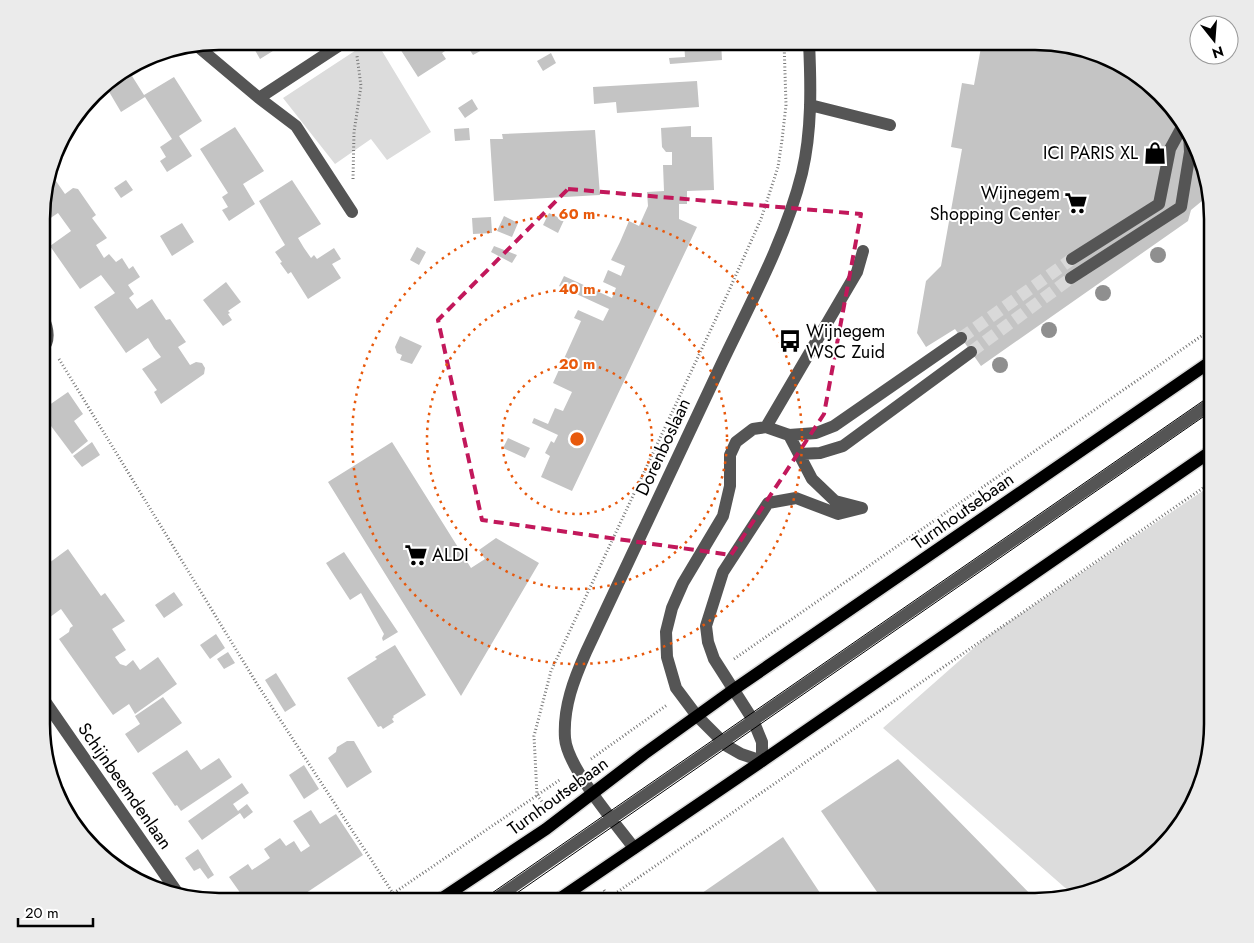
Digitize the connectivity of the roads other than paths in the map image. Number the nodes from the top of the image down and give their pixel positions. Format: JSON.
{"nodes":[{"id":1,"x":332,"y":50,"type":"edge"},
{"id":2,"x":809,"y":50,"type":"edge"},
{"id":3,"x":203,"y":51,"type":"edge"},
{"id":4,"x":259,"y":98,"type":"junction"},
{"id":5,"x":810,"y":105,"type":"junction"},
{"id":6,"x":890,"y":125,"type":"dead end"},
{"id":7,"x":1180,"y":131,"type":"edge"},
{"id":8,"x":1190,"y":151,"type":"edge"},
{"id":9,"x":352,"y":212,"type":"road end"},
{"id":10,"x":863,"y":251,"type":"dead end"},
{"id":11,"x":1072,"y":259,"type":"tunnel mouth"},
{"id":12,"x":1071,"y":278,"type":"tunnel mouth"},
{"id":13,"x":961,"y":338,"type":"tunnel mouth"},
{"id":14,"x":971,"y":352,"type":"tunnel mouth"},
{"id":15,"x":1204,"y":366,"type":"edge"},
{"id":16,"x":1204,"y":408,"type":"edge"},
{"id":17,"x":766,"y":427,"type":"junction"},
{"id":18,"x":789,"y":435,"type":"junction"},
{"id":19,"x":799,"y":454,"type":"junction"},
{"id":20,"x":1204,"y":456,"type":"edge"},
{"id":21,"x":733,"y":690,"type":"junction"},
{"id":22,"x":50,"y":709,"type":"edge"},
{"id":23,"x":698,"y":716,"type":"junction"},
{"id":24,"x":753,"y":720,"type":"junction"},
{"id":25,"x":722,"y":742,"type":"junction"},
{"id":26,"x":762,"y":762,"type":"junction"},
{"id":27,"x":593,"y":793,"type":"junction"},
{"id":28,"x":612,"y":818,"type":"junction"},
{"id":29,"x":634,"y":848,"type":"junction"},
{"id":30,"x":173,"y":886,"type":"edge"},
{"id":31,"x":451,"y":893,"type":"edge"},
{"id":32,"x":504,"y":893,"type":"edge"},
{"id":33,"x":568,"y":893,"type":"edge"}],
"edges":[{"from":1,"to":4,"type":"street"},
{"from":2,"to":5,"type":"street","name":"Dorenboslaan"},
{"from":3,"to":4,"type":"street"},
{"from":4,"to":9,"type":"street"},
{"from":5,"to":6,"type":"street"},
{"from":5,"to":27,"type":"street","name":"Dorenboslaan"},
{"from":7,"to":11,"type":"street"},
{"from":8,"to":12,"type":"street"},
{"from":10,"to":17,"type":"street"},
{"from":13,"to":18,"type":"street"},
{"from":14,"to":19,"type":"street"},
{"from":15,"to":21,"type":"main road","name":"Turnhoutsebaan"},
{"from":16,"to":24,"type":"street"},
{"from":17,"to":18,"type":"street"},
{"from":17,"to":23,"type":"street"},
{"from":18,"to":19,"type":"street"},
{"from":19,"to":21,"type":"street"},
{"from":20,"to":26,"type":"main road"},
{"from":21,"to":23,"type":"main road","name":"Turnhoutsebaan"},
{"from":21,"to":24,"type":"street"},
{"from":22,"to":30,"type":"street","name":"Schijnbeemdenlaan"},
{"from":23,"to":25,"type":"street"},
{"from":23,"to":27,"type":"main road","name":"Turnhoutsebaan"},
{"from":24,"to":25,"type":"street"},
{"from":24,"to":26,"type":"street"},
{"from":25,"to":26,"type":"street"},
{"from":25,"to":28,"type":"street"},
{"from":26,"to":29,"type":"main road"},
{"from":27,"to":28,"type":"street","name":"Dorenboslaan"},
{"from":27,"to":31,"type":"main road","name":"Turnhoutsebaan"},
{"from":28,"to":29,"type":"street","name":"Dorenboslaan"},
{"from":28,"to":32,"type":"street"},
{"from":29,"to":33,"type":"main road"}]}
